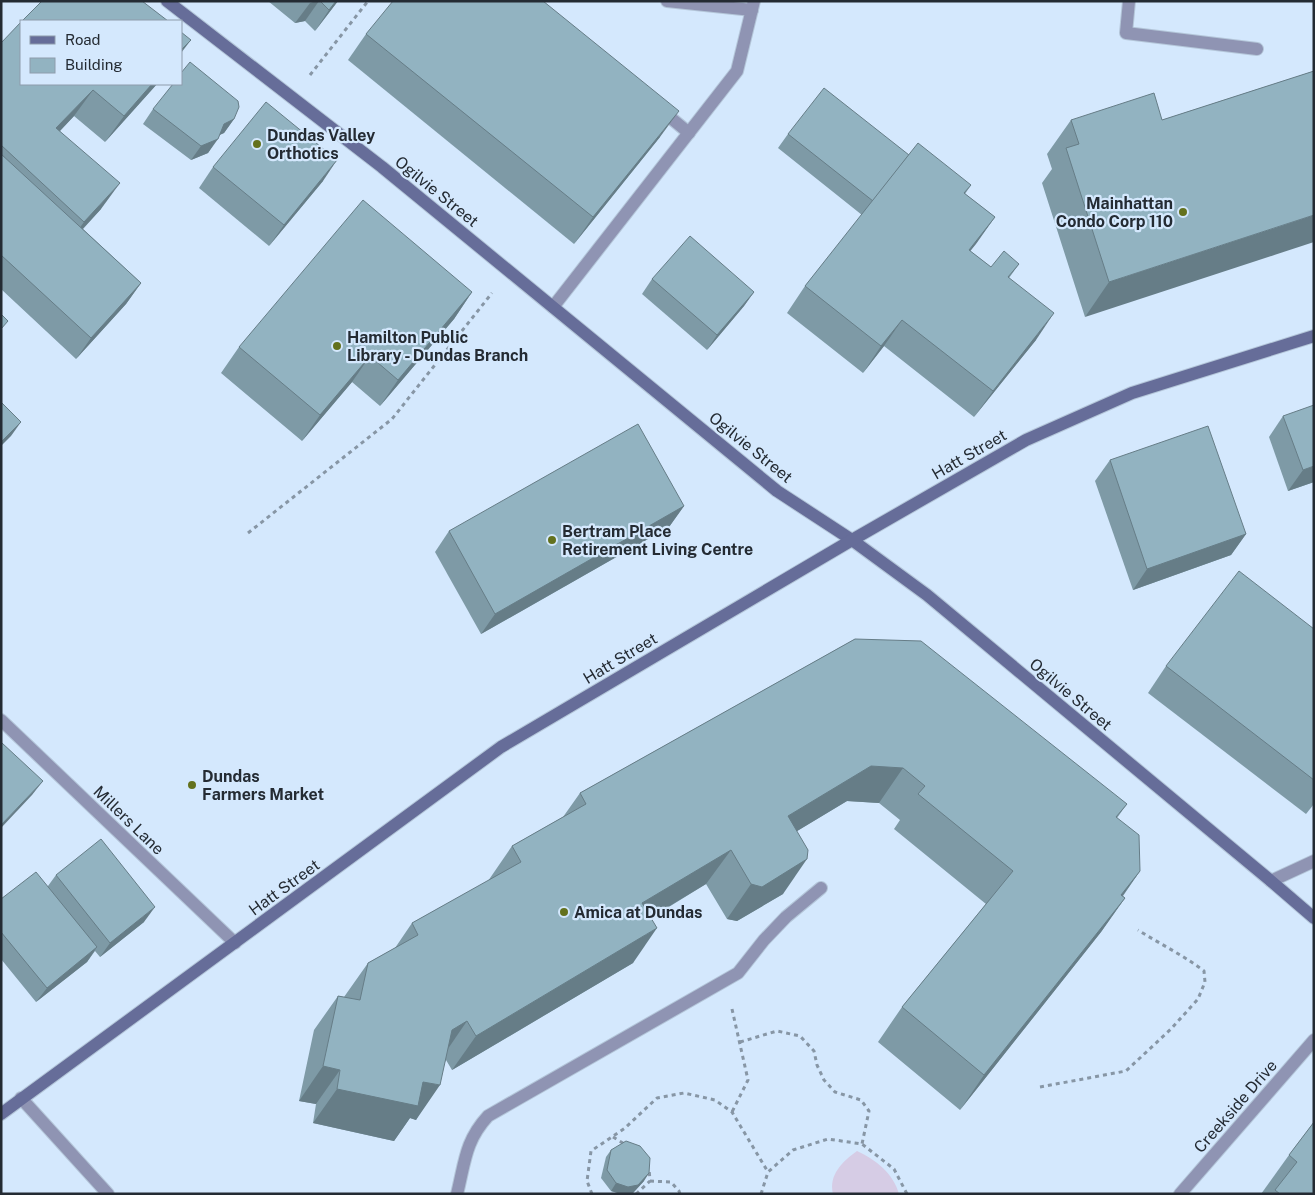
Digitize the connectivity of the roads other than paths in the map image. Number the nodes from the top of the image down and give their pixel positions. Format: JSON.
{"nodes":[{"id":1,"x":167,"y":1,"type":"edge"},
{"id":2,"x":667,"y":1,"type":"edge"},
{"id":3,"x":1129,"y":1,"type":"edge"},
{"id":4,"x":753,"y":6,"type":"edge"},
{"id":5,"x":1257,"y":49,"type":"dead end"},
{"id":6,"x":651,"y":102,"type":"edge"},
{"id":7,"x":689,"y":133,"type":"junction"},
{"id":8,"x":553,"y":307,"type":"junction"},
{"id":9,"x":1314,"y":336,"type":"edge"},
{"id":10,"x":852,"y":540,"type":"junction"},
{"id":11,"x":1,"y":720,"type":"edge"},
{"id":12,"x":1314,"y":861,"type":"edge"},
{"id":13,"x":1272,"y":882,"type":"junction"},
{"id":14,"x":821,"y":888,"type":"dead end"},
{"id":15,"x":1314,"y":918,"type":"edge"},
{"id":16,"x":235,"y":943,"type":"junction"},
{"id":17,"x":1314,"y":1040,"type":"edge"},
{"id":18,"x":21,"y":1098,"type":"junction"},
{"id":19,"x":1,"y":1114,"type":"edge"},
{"id":20,"x":108,"y":1194,"type":"edge"},
{"id":21,"x":457,"y":1194,"type":"edge"},
{"id":22,"x":1180,"y":1194,"type":"edge"}],
"edges":[{"from":1,"to":8,"type":"street","name":"Ogilvie Street"},
{"from":2,"to":4,"type":"street"},
{"from":3,"to":5,"type":"street"},
{"from":4,"to":7,"type":"street"},
{"from":6,"to":7,"type":"street"},
{"from":7,"to":8,"type":"street"},
{"from":8,"to":10,"type":"street","name":"Ogilvie Street"},
{"from":9,"to":10,"type":"street","name":"Hatt Street"},
{"from":10,"to":13,"type":"street","name":"Ogilvie Street"},
{"from":10,"to":16,"type":"street","name":"Hatt Street"},
{"from":11,"to":16,"type":"street","name":"Millers Lane"},
{"from":12,"to":13,"type":"street"},
{"from":13,"to":15,"type":"street","name":"Ogilvie Street"},
{"from":14,"to":21,"type":"street"},
{"from":16,"to":18,"type":"street","name":"Hatt Street"},
{"from":17,"to":22,"type":"street","name":"Creekside Drive"},
{"from":18,"to":19,"type":"street","name":"Hatt Street"},
{"from":18,"to":20,"type":"street"}]}
